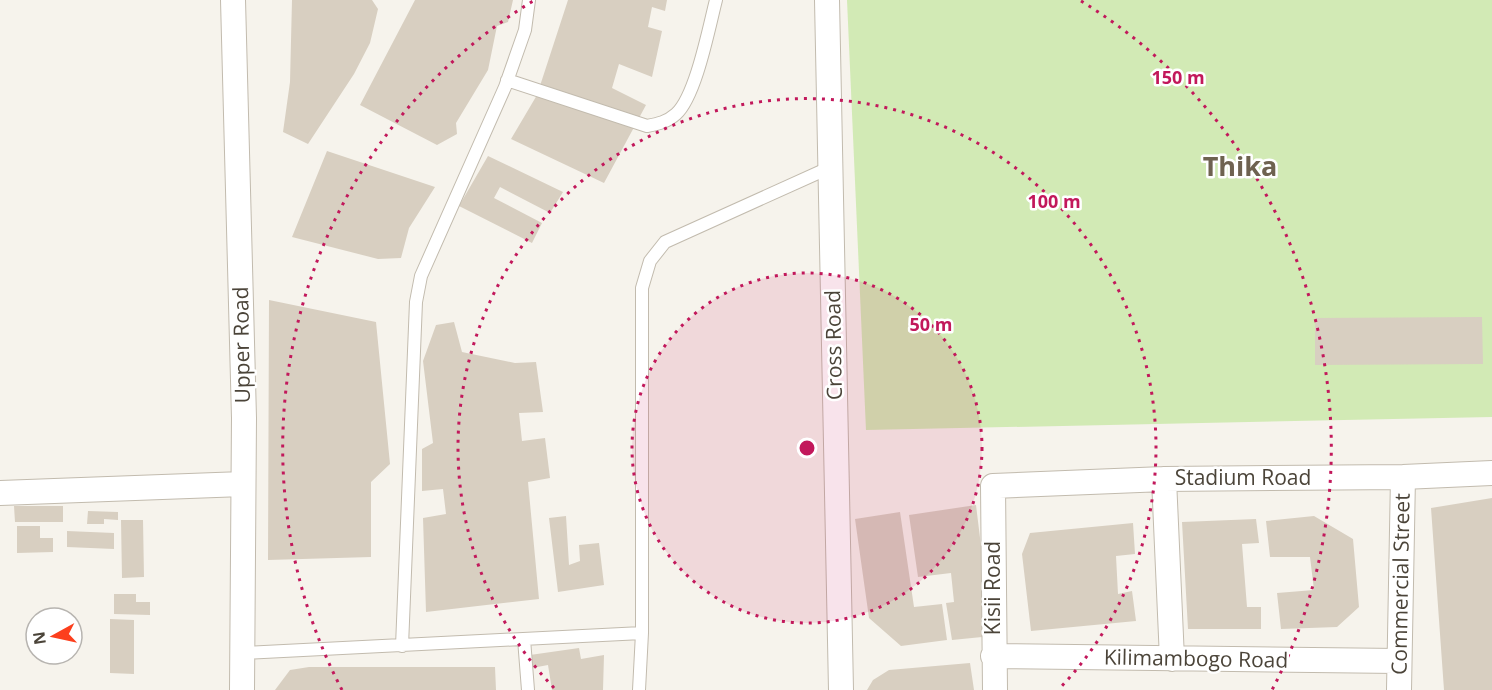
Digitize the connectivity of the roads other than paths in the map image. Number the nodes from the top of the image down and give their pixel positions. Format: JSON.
{"nodes":[{"id":1,"x":233,"y":0,"type":"edge"},
{"id":2,"x":529,"y":0,"type":"edge"},
{"id":3,"x":716,"y":0,"type":"edge"},
{"id":4,"x":827,"y":0,"type":"edge"},
{"id":5,"x":507,"y":80,"type":"junction"},
{"id":6,"x":831,"y":167,"type":"junction"},
{"id":7,"x":1492,"y":474,"type":"edge"},
{"id":8,"x":1403,"y":477,"type":"junction"},
{"id":9,"x":1164,"y":478,"type":"junction"},
{"id":10,"x":243,"y":484,"type":"junction"},
{"id":11,"x":993,"y":486,"type":"joint"},
{"id":12,"x":0,"y":493,"type":"edge"},
{"id":13,"x":642,"y":633,"type":"junction"},
{"id":14,"x":524,"y":639,"type":"junction"},
{"id":15,"x":402,"y":646,"type":"junction"},
{"id":16,"x":242,"y":652,"type":"junction"},
{"id":17,"x":993,"y":656,"type":"junction"},
{"id":18,"x":1172,"y":659,"type":"junction"},
{"id":19,"x":1398,"y":661,"type":"junction"},
{"id":20,"x":242,"y":690,"type":"edge"},
{"id":21,"x":528,"y":690,"type":"edge"},
{"id":22,"x":639,"y":690,"type":"edge"},
{"id":23,"x":841,"y":690,"type":"edge"},
{"id":24,"x":995,"y":690,"type":"edge"},
{"id":25,"x":1399,"y":690,"type":"edge"}],
"edges":[{"from":1,"to":10,"type":"street","name":"Upper Road"},
{"from":2,"to":5,"type":"lane"},
{"from":3,"to":5,"type":"lane"},
{"from":4,"to":6,"type":"street","name":"Cross Road"},
{"from":5,"to":15,"type":"lane"},
{"from":6,"to":13,"type":"lane"},
{"from":6,"to":23,"type":"street","name":"Cross Road"},
{"from":7,"to":8,"type":"street","name":"Stadium Road"},
{"from":8,"to":9,"type":"street","name":"Stadium Road"},
{"from":8,"to":19,"type":"street","name":"Commercial Street"},
{"from":9,"to":11,"type":"street","name":"Stadium Road"},
{"from":9,"to":18,"type":"street"},
{"from":10,"to":12,"type":"street"},
{"from":10,"to":16,"type":"street","name":"Upper Road"},
{"from":11,"to":17,"type":"street","name":"Kisii Road"},
{"from":13,"to":14,"type":"lane"},
{"from":13,"to":22,"type":"lane"},
{"from":14,"to":15,"type":"lane"},
{"from":14,"to":21,"type":"lane"},
{"from":15,"to":16,"type":"lane"},
{"from":16,"to":20,"type":"street","name":"Upper Road"},
{"from":17,"to":18,"type":"street","name":"Kilimambogo Road"},
{"from":17,"to":24,"type":"street","name":"Kisii Road"},
{"from":18,"to":19,"type":"street","name":"Kilimambogo Road"},
{"from":19,"to":25,"type":"street","name":"Commercial Street"}]}
